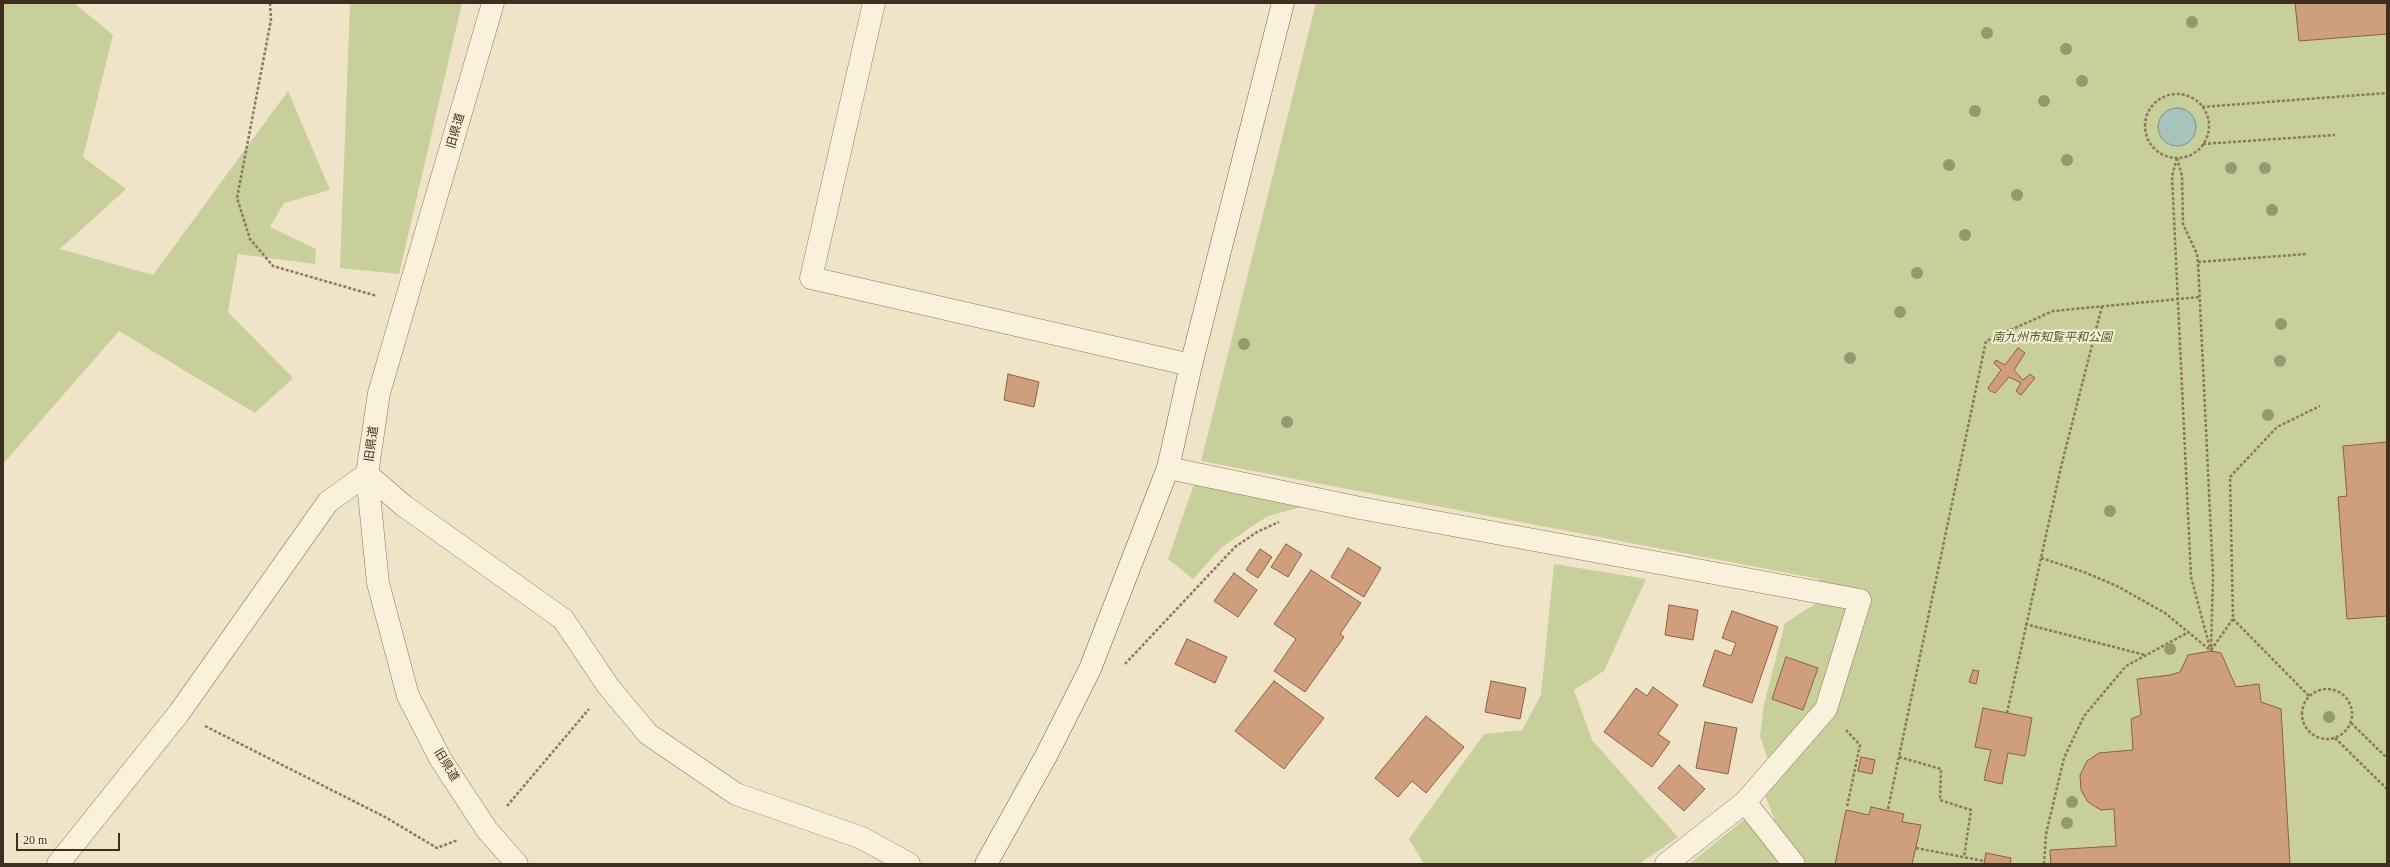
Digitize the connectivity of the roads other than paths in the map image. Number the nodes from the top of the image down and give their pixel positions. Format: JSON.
{"nodes":[{"id":1,"x":493,"y":3,"type":"edge"},
{"id":2,"x":874,"y":3,"type":"edge"},
{"id":3,"x":1283,"y":3,"type":"edge"},
{"id":4,"x":1191,"y":365,"type":"junction"},
{"id":5,"x":1168,"y":468,"type":"junction"},
{"id":6,"x":367,"y":474,"type":"junction"},
{"id":7,"x":1745,"y":802,"type":"junction"},
{"id":8,"x":58,"y":864,"type":"edge"},
{"id":9,"x":517,"y":864,"type":"edge"},
{"id":10,"x":908,"y":864,"type":"edge"},
{"id":11,"x":986,"y":864,"type":"edge"},
{"id":12,"x":1666,"y":864,"type":"edge"},
{"id":13,"x":1794,"y":864,"type":"edge"}],
"edges":[{"from":1,"to":6,"type":"street","name":"旧県道"},
{"from":2,"to":4,"type":"street"},
{"from":3,"to":4,"type":"street"},
{"from":4,"to":5,"type":"street"},
{"from":5,"to":7,"type":"street"},
{"from":5,"to":11,"type":"street"},
{"from":6,"to":8,"type":"street"},
{"from":6,"to":9,"type":"street","name":"旧県道"},
{"from":6,"to":10,"type":"street"},
{"from":7,"to":12,"type":"street"},
{"from":7,"to":13,"type":"street"}]}
